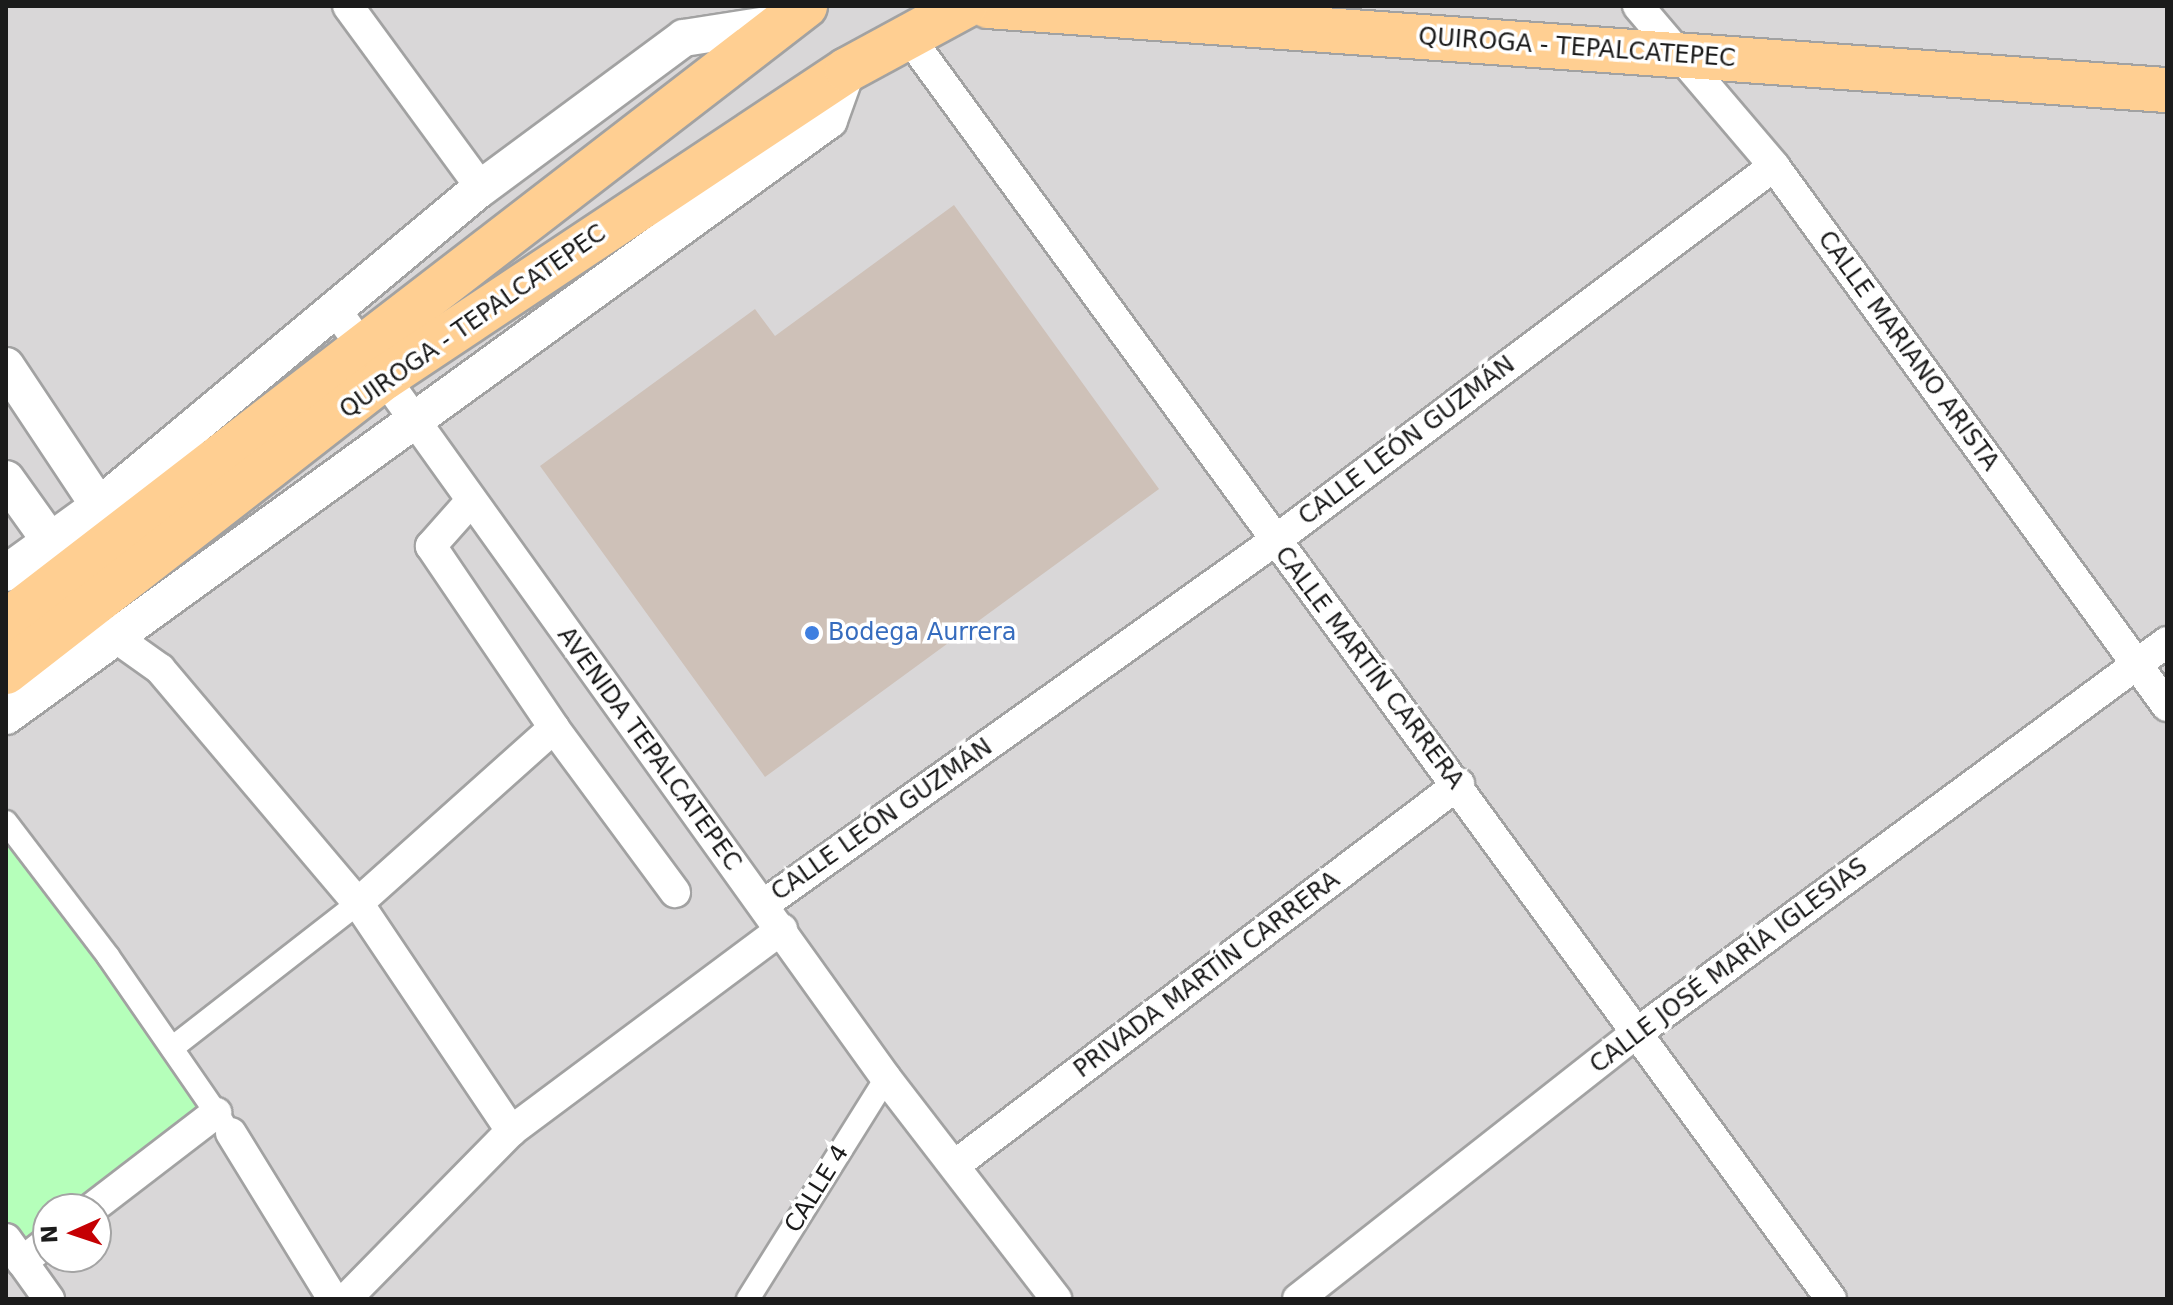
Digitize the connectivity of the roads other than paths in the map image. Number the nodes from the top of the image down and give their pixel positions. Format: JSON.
{"nodes":[{"id":1,"x":348,"y":6,"type":"edge"},
{"id":2,"x":965,"y":6,"type":"edge"},
{"id":3,"x":988,"y":6,"type":"edge"},
{"id":4,"x":1638,"y":6,"type":"edge"},
{"id":5,"x":1108,"y":10,"type":"edge"},
{"id":6,"x":796,"y":14,"type":"edge"},
{"id":7,"x":908,"y":36,"type":"junction"},
{"id":8,"x":1682,"y":55,"type":"junction"},
{"id":9,"x":847,"y":70,"type":"junction"},
{"id":10,"x":2167,"y":90,"type":"edge"},
{"id":11,"x":1774,"y":166,"type":"junction"},
{"id":12,"x":481,"y":188,"type":"junction"},
{"id":13,"x":335,"y":309,"type":"junction"},
{"id":14,"x":374,"y":363,"type":"junction"},
{"id":15,"x":6,"y":366,"type":"edge"},
{"id":16,"x":414,"y":422,"type":"junction"},
{"id":17,"x":6,"y":479,"type":"edge"},
{"id":18,"x":470,"y":502,"type":"junction"},
{"id":19,"x":1273,"y":542,"type":"junction"},
{"id":20,"x":126,"y":556,"type":"junction"},
{"id":21,"x":6,"y":573,"type":"edge"},
{"id":22,"x":83,"y":590,"type":"junction"},
{"id":23,"x":6,"y":622,"type":"edge"},
{"id":24,"x":2167,"y":642,"type":"edge"},
{"id":25,"x":2135,"y":665,"type":"junction"},
{"id":26,"x":160,"y":669,"type":"junction"},
{"id":27,"x":6,"y":672,"type":"edge"},
{"id":28,"x":2167,"y":706,"type":"edge"},
{"id":29,"x":6,"y":716,"type":"edge"},
{"id":30,"x":554,"y":728,"type":"junction"},
{"id":31,"x":1459,"y":784,"type":"junction"},
{"id":32,"x":6,"y":822,"type":"edge"},
{"id":33,"x":675,"y":892,"type":"dead end"},
{"id":34,"x":358,"y":903,"type":"junction"},
{"id":35,"x":763,"y":905,"type":"junction"},
{"id":36,"x":782,"y":929,"type":"junction"},
{"id":37,"x":1634,"y":1035,"type":"junction"},
{"id":38,"x":172,"y":1048,"type":"junction"},
{"id":39,"x":886,"y":1078,"type":"junction"},
{"id":40,"x":224,"y":1123,"type":"junction"},
{"id":41,"x":511,"y":1131,"type":"junction"},
{"id":42,"x":955,"y":1165,"type":"junction"},
{"id":43,"x":112,"y":1195,"type":"edge"},
{"id":44,"x":14,"y":1251,"type":"edge"},
{"id":45,"x":49,"y":1299,"type":"edge"},
{"id":46,"x":333,"y":1299,"type":"edge"},
{"id":47,"x":346,"y":1299,"type":"edge"},
{"id":48,"x":748,"y":1299,"type":"edge"},
{"id":49,"x":1056,"y":1299,"type":"edge"},
{"id":50,"x":1298,"y":1299,"type":"edge"},
{"id":51,"x":1831,"y":1299,"type":"edge"}],
"edges":[{"from":1,"to":12,"type":"street"},
{"from":2,"to":7,"type":"main road","name":"QUIROGA - TEPALCATEPEC"},
{"from":3,"to":5,"type":"main road","name":"QUIROGA - TEPALCATEPEC"},
{"from":4,"to":8,"type":"street","name":"CALLE MARIANO ARISTA"},
{"from":5,"to":8,"type":"main road","name":"QUIROGA - TEPALCATEPEC"},
{"from":6,"to":12,"type":"street"},
{"from":6,"to":14,"type":"main road","name":"QUIROGA - TEPALCATEPEC"},
{"from":7,"to":9,"type":"main road","name":"QUIROGA - TEPALCATEPEC"},
{"from":7,"to":19,"type":"street","name":"CALLE MARTÍN CARRERA"},
{"from":8,"to":10,"type":"main road","name":"QUIROGA - TEPALCATEPEC"},
{"from":8,"to":11,"type":"street","name":"CALLE MARIANO ARISTA"},
{"from":9,"to":14,"type":"main road","name":"QUIROGA - TEPALCATEPEC"},
{"from":9,"to":16,"type":"street"},
{"from":11,"to":19,"type":"street","name":"CALLE LEÓN GUZMÁN"},
{"from":11,"to":25,"type":"street","name":"CALLE MARIANO ARISTA"},
{"from":12,"to":13,"type":"street"},
{"from":13,"to":14,"type":"street","name":"AVENIDA TEPALCATEPEC"},
{"from":13,"to":20,"type":"street"},
{"from":14,"to":16,"type":"street","name":"AVENIDA TEPALCATEPEC"},
{"from":14,"to":20,"type":"main road","name":"QUIROGA - TEPALCATEPEC"},
{"from":15,"to":20,"type":"street"},
{"from":16,"to":18,"type":"street","name":"AVENIDA TEPALCATEPEC"},
{"from":16,"to":20,"type":"street"},
{"from":17,"to":22,"type":"street"},
{"from":18,"to":30,"type":"street"},
{"from":18,"to":35,"type":"street","name":"AVENIDA TEPALCATEPEC"},
{"from":19,"to":31,"type":"street","name":"CALLE MARTÍN CARRERA"},
{"from":19,"to":35,"type":"street","name":"CALLE LEÓN GUZMÁN"},
{"from":20,"to":22,"type":"main road","name":"QUIROGA - TEPALCATEPEC"},
{"from":20,"to":22,"type":"street"},
{"from":20,"to":26,"type":"street"},
{"from":21,"to":22,"type":"street"},
{"from":22,"to":23,"type":"main road","name":"QUIROGA - TEPALCATEPEC"},
{"from":22,"to":26,"type":"street"},
{"from":22,"to":27,"type":"main road","name":"QUIROGA - TEPALCATEPEC"},
{"from":22,"to":29,"type":"street"},
{"from":24,"to":25,"type":"street","name":"CALLE JOSÉ MARÍA IGLESIAS"},
{"from":25,"to":28,"type":"street","name":"CALLE MARIANO ARISTA"},
{"from":25,"to":37,"type":"street","name":"CALLE JOSÉ MARÍA IGLESIAS"},
{"from":26,"to":34,"type":"street"},
{"from":30,"to":33,"type":"street"},
{"from":30,"to":34,"type":"street"},
{"from":31,"to":37,"type":"street","name":"CALLE MARTÍN CARRERA"},
{"from":31,"to":42,"type":"street","name":"PRIVADA MARTÍN CARRERA"},
{"from":32,"to":38,"type":"street"},
{"from":34,"to":38,"type":"street"},
{"from":34,"to":41,"type":"street"},
{"from":35,"to":36,"type":"street","name":"AVENIDA TEPALCATEPEC"},
{"from":36,"to":39,"type":"street","name":"AVENIDA TEPALCATEPEC"},
{"from":36,"to":41,"type":"street"},
{"from":37,"to":50,"type":"street","name":"CALLE JOSÉ MARÍA IGLESIAS"},
{"from":37,"to":51,"type":"street","name":"CALLE MARTÍN CARRERA"},
{"from":38,"to":40,"type":"street"},
{"from":39,"to":42,"type":"street","name":"AVENIDA TEPALCATEPEC"},
{"from":39,"to":48,"type":"street","name":"CALLE 4"},
{"from":40,"to":43,"type":"street"},
{"from":40,"to":46,"type":"street"},
{"from":41,"to":47,"type":"street"},
{"from":42,"to":49,"type":"street","name":"AVENIDA TEPALCATEPEC"},
{"from":44,"to":45,"type":"street"}]}
